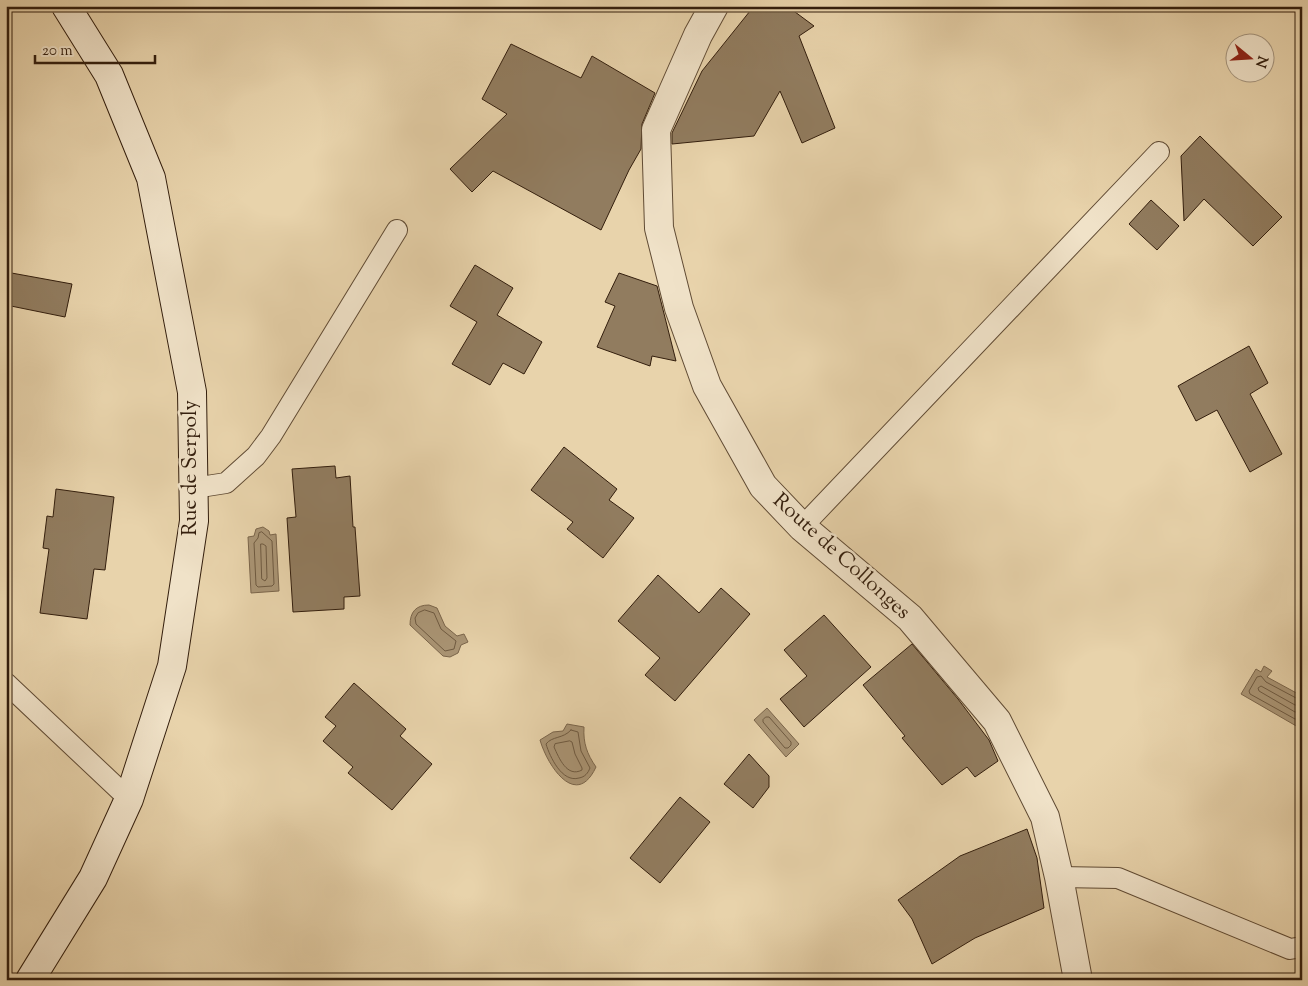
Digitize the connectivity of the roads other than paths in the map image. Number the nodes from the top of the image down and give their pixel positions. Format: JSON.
{"nodes":[{"id":1,"x":66,"y":6,"type":"edge"},
{"id":2,"x":714,"y":6,"type":"edge"},
{"id":3,"x":1159,"y":152,"type":"dead end"},
{"id":4,"x":397,"y":230,"type":"dead end"},
{"id":5,"x":194,"y":488,"type":"junction"},
{"id":6,"x":802,"y":527,"type":"junction"},
{"id":7,"x":6,"y":683,"type":"edge"},
{"id":8,"x":129,"y":799,"type":"junction"},
{"id":9,"x":1059,"y":877,"type":"junction"},
{"id":10,"x":1302,"y":947,"type":"edge"},
{"id":11,"x":30,"y":980,"type":"edge"},
{"id":12,"x":1078,"y":980,"type":"edge"}],
"edges":[{"from":1,"to":5,"type":"street","name":"Rue de Serpoly"},
{"from":2,"to":6,"type":"street","name":"Route de Collonges"},
{"from":3,"to":6,"type":"lane"},
{"from":4,"to":5,"type":"lane"},
{"from":5,"to":8,"type":"street","name":"Rue de Serpoly"},
{"from":6,"to":9,"type":"street","name":"Route de Collonges"},
{"from":7,"to":8,"type":"lane"},
{"from":8,"to":11,"type":"street","name":"Rue de Serpoly"},
{"from":9,"to":10,"type":"lane"},
{"from":9,"to":12,"type":"street","name":"Route de Collonges"}]}
